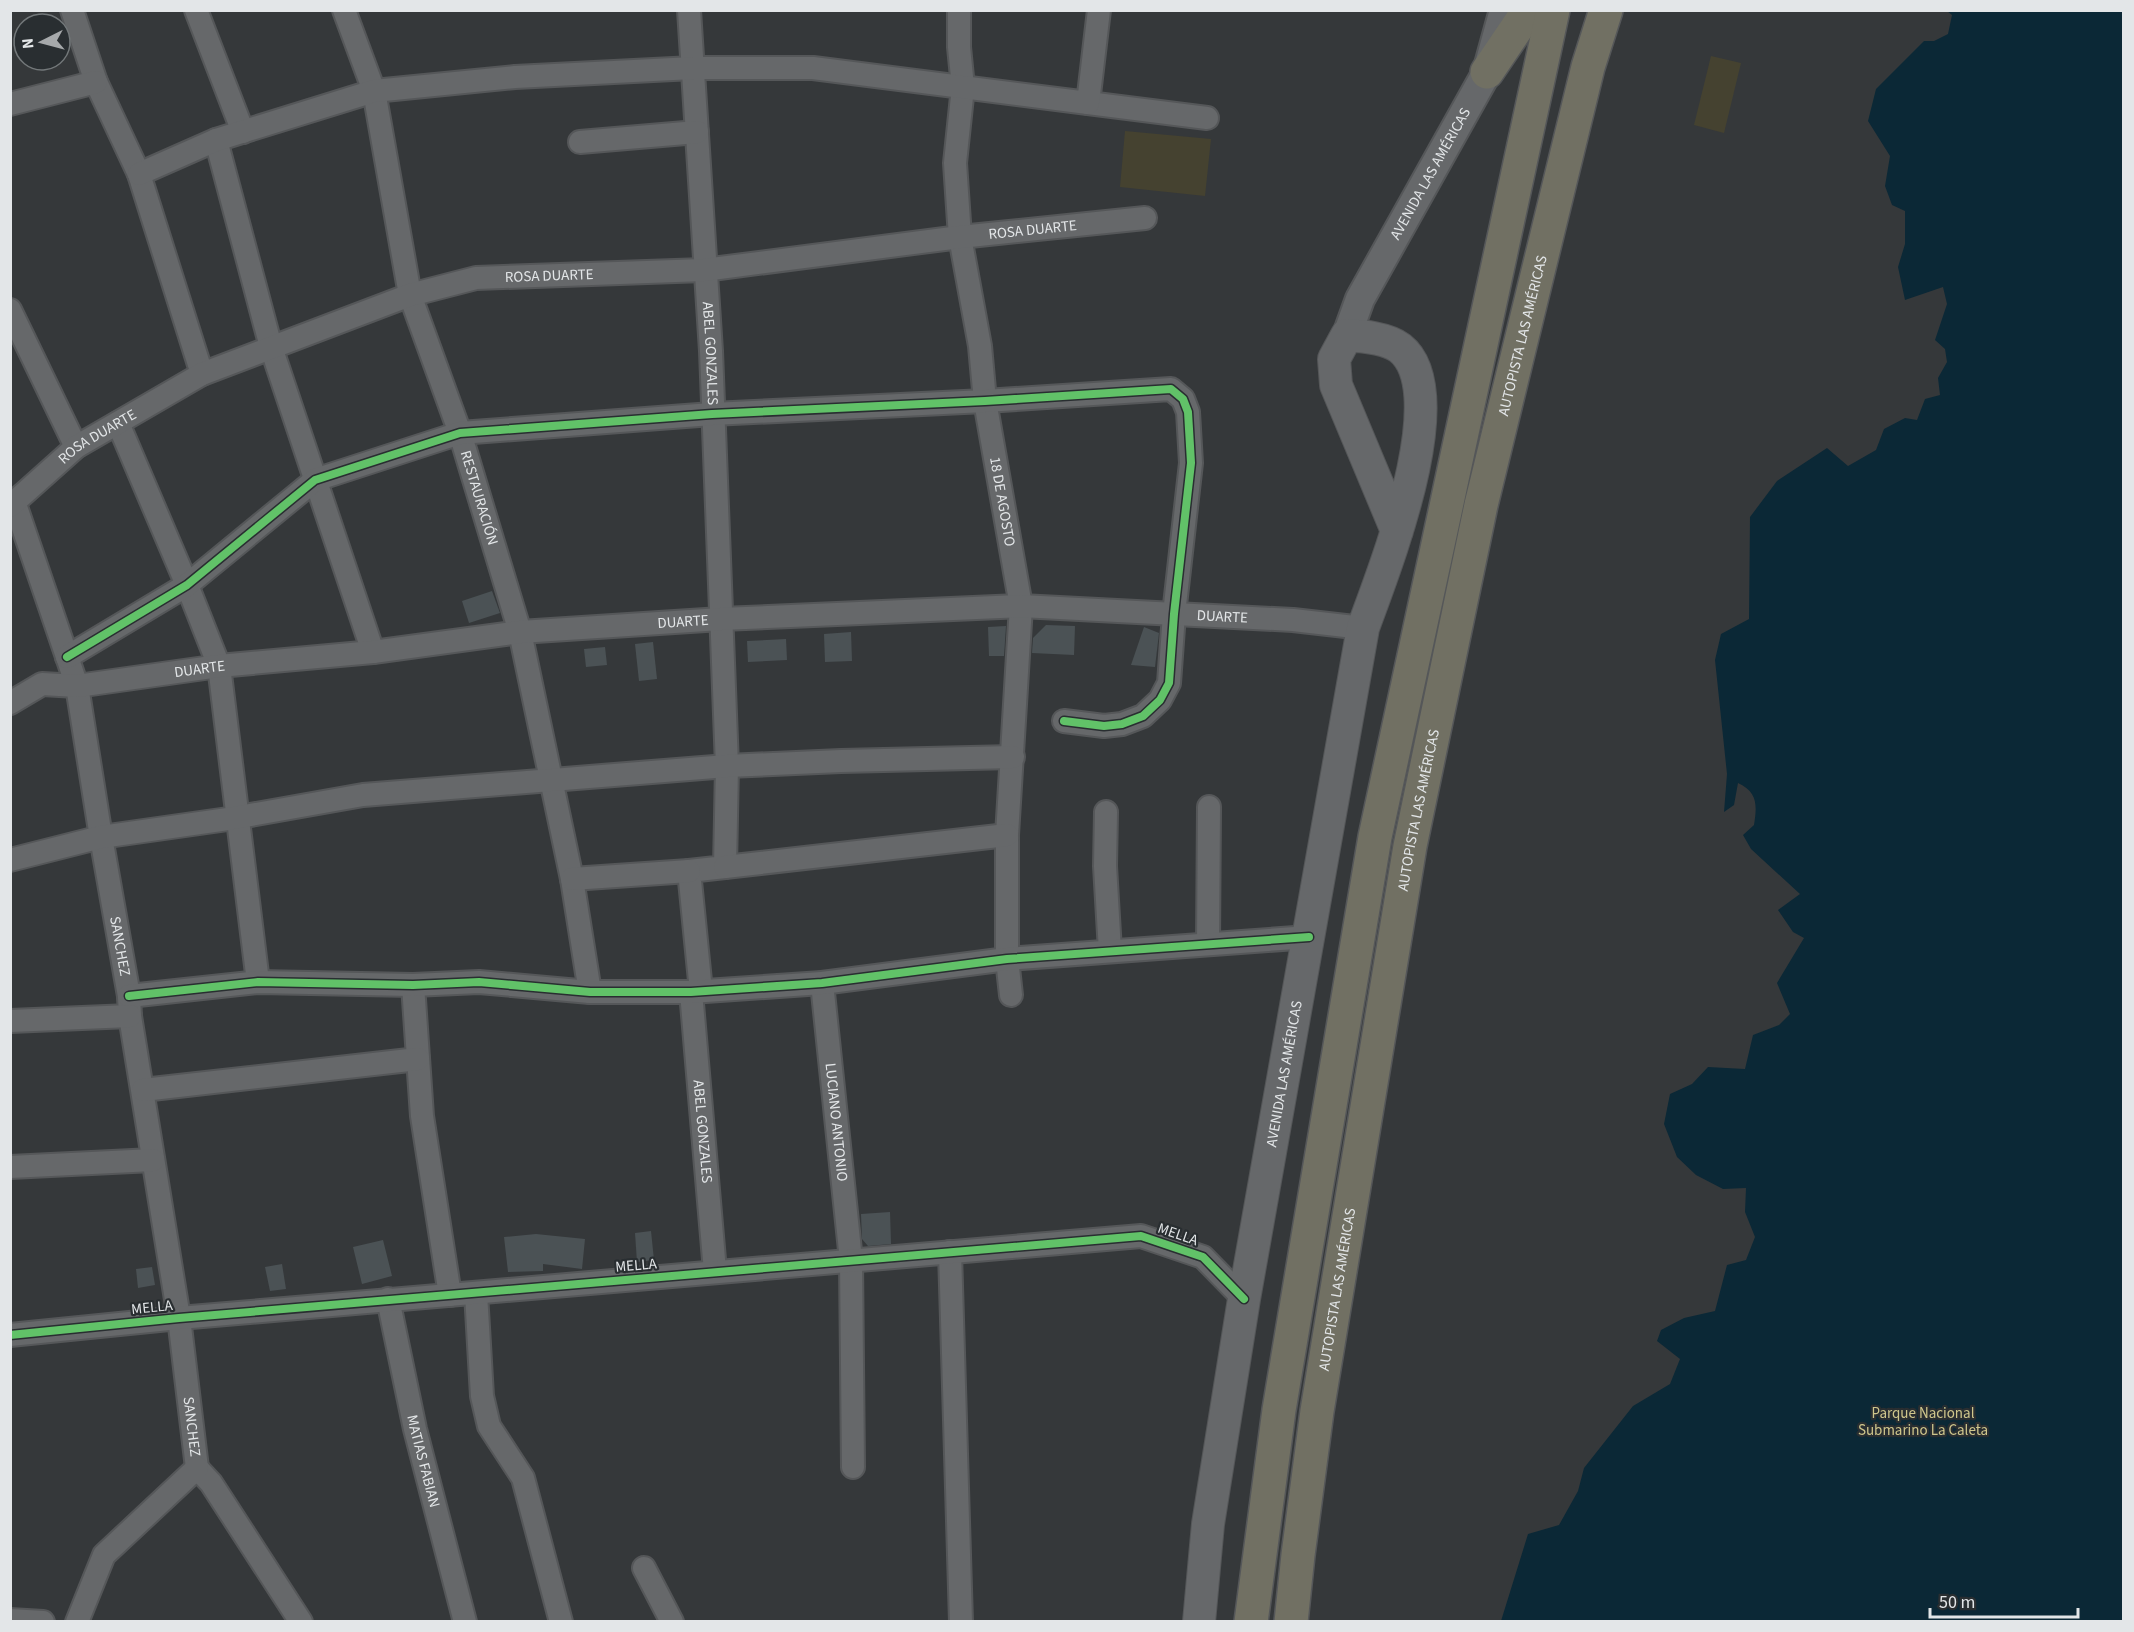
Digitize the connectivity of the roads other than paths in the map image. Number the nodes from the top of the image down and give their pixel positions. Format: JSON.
{"nodes":[{"id":1,"x":72,"y":10,"type":"edge"},
{"id":2,"x":196,"y":10,"type":"edge"},
{"id":3,"x":344,"y":10,"type":"edge"},
{"id":4,"x":688,"y":10,"type":"edge"},
{"id":5,"x":959,"y":10,"type":"edge"},
{"id":6,"x":1099,"y":10,"type":"edge"},
{"id":7,"x":1504,"y":10,"type":"edge"},
{"id":8,"x":1529,"y":10,"type":"edge"},
{"id":9,"x":1553,"y":10,"type":"edge"},
{"id":10,"x":1606,"y":10,"type":"edge"},
{"id":11,"x":693,"y":68,"type":"junction"},
{"id":12,"x":1487,"y":72,"type":"junction"},
{"id":13,"x":96,"y":82,"type":"junction"},
{"id":14,"x":963,"y":87,"type":"junction"},
{"id":15,"x":374,"y":91,"type":"junction"},
{"id":16,"x":1088,"y":103,"type":"junction"},
{"id":17,"x":10,"y":104,"type":"edge"},
{"id":18,"x":1207,"y":118,"type":"dead end"},
{"id":19,"x":243,"y":132,"type":"junction"},
{"id":20,"x":697,"y":132,"type":"junction"},
{"id":21,"x":216,"y":140,"type":"junction"},
{"id":22,"x":580,"y":142,"type":"dead end"},
{"id":23,"x":139,"y":174,"type":"junction"},
{"id":24,"x":1145,"y":218,"type":"dead end"},
{"id":25,"x":960,"y":237,"type":"junction"},
{"id":26,"x":704,"y":270,"type":"junction"},
{"id":27,"x":410,"y":295,"type":"junction"},
{"id":28,"x":10,"y":310,"type":"edge"},
{"id":29,"x":1347,"y":335,"type":"junction"},
{"id":30,"x":271,"y":347,"type":"junction"},
{"id":31,"x":202,"y":374,"type":"junction"},
{"id":32,"x":985,"y":401,"type":"junction"},
{"id":33,"x":712,"y":414,"type":"junction"},
{"id":34,"x":118,"y":423,"type":"junction"},
{"id":35,"x":460,"y":433,"type":"junction"},
{"id":36,"x":76,"y":447,"type":"junction"},
{"id":37,"x":315,"y":480,"type":"junction"},
{"id":38,"x":13,"y":505,"type":"edge"},
{"id":39,"x":1396,"y":531,"type":"junction"},
{"id":40,"x":187,"y":585,"type":"junction"},
{"id":41,"x":1021,"y":606,"type":"junction"},
{"id":42,"x":1174,"y":614,"type":"junction"},
{"id":43,"x":721,"y":619,"type":"junction"},
{"id":44,"x":1363,"y":628,"type":"junction"},
{"id":45,"x":520,"y":632,"type":"junction"},
{"id":46,"x":373,"y":652,"type":"junction"},
{"id":47,"x":67,"y":657,"type":"junction"},
{"id":48,"x":219,"y":666,"type":"junction"},
{"id":49,"x":77,"y":686,"type":"junction"},
{"id":50,"x":10,"y":703,"type":"edge"},
{"id":51,"x":1064,"y":721,"type":"dead end"},
{"id":52,"x":1013,"y":757,"type":"junction"},
{"id":53,"x":727,"y":766,"type":"junction"},
{"id":54,"x":552,"y":780,"type":"junction"},
{"id":55,"x":1209,"y":807,"type":"dead end"},
{"id":56,"x":1106,"y":812,"type":"dead end"},
{"id":57,"x":239,"y":818,"type":"junction"},
{"id":58,"x":1007,"y":835,"type":"junction"},
{"id":59,"x":100,"y":837,"type":"junction"},
{"id":60,"x":10,"y":860,"type":"edge"},
{"id":61,"x":725,"y":867,"type":"junction"},
{"id":62,"x":690,"y":871,"type":"junction"},
{"id":63,"x":572,"y":879,"type":"junction"},
{"id":64,"x":1309,"y":937,"type":"junction"},
{"id":65,"x":1208,"y":944,"type":"junction"},
{"id":66,"x":1110,"y":951,"type":"junction"},
{"id":67,"x":1007,"y":959,"type":"junction"},
{"id":68,"x":258,"y":982,"type":"junction"},
{"id":69,"x":822,"y":983,"type":"junction"},
{"id":70,"x":413,"y":985,"type":"junction"},
{"id":71,"x":696,"y":991,"type":"junction"},
{"id":72,"x":590,"y":992,"type":"junction"},
{"id":73,"x":1011,"y":995,"type":"dead end"},
{"id":74,"x":130,"y":1006,"type":"junction"},
{"id":75,"x":10,"y":1021,"type":"edge"},
{"id":76,"x":418,"y":1059,"type":"junction"},
{"id":77,"x":143,"y":1090,"type":"junction"},
{"id":78,"x":153,"y":1160,"type":"junction"},
{"id":79,"x":10,"y":1167,"type":"edge"},
{"id":80,"x":950,"y":1252,"type":"junction"},
{"id":81,"x":851,"y":1260,"type":"junction"},
{"id":82,"x":715,"y":1271,"type":"junction"},
{"id":83,"x":476,"y":1293,"type":"junction"},
{"id":84,"x":450,"y":1295,"type":"junction"},
{"id":85,"x":388,"y":1299,"type":"junction"},
{"id":86,"x":1244,"y":1299,"type":"junction"},
{"id":87,"x":179,"y":1318,"type":"junction"},
{"id":88,"x":10,"y":1335,"type":"edge"},
{"id":89,"x":854,"y":1467,"type":"dead end"},
{"id":90,"x":197,"y":1468,"type":"junction"},
{"id":91,"x":644,"y":1568,"type":"dead end"},
{"id":92,"x":10,"y":1620,"type":"edge"},
{"id":93,"x":42,"y":1622,"type":"edge"},
{"id":94,"x":77,"y":1622,"type":"edge"},
{"id":95,"x":301,"y":1622,"type":"edge"},
{"id":96,"x":465,"y":1622,"type":"edge"},
{"id":97,"x":561,"y":1622,"type":"edge"},
{"id":98,"x":672,"y":1622,"type":"edge"},
{"id":99,"x":961,"y":1622,"type":"edge"},
{"id":100,"x":1199,"y":1622,"type":"edge"},
{"id":101,"x":1251,"y":1622,"type":"edge"},
{"id":102,"x":1291,"y":1622,"type":"edge"}],
"edges":[{"from":1,"to":13,"type":"street"},
{"from":2,"to":19,"type":"street"},
{"from":3,"to":15,"type":"street","name":"RESTAURACIÓN"},
{"from":4,"to":11,"type":"street","name":"ABEL GONZALES"},
{"from":5,"to":14,"type":"street","name":"18 DE AGOSTO"},
{"from":6,"to":16,"type":"street"},
{"from":7,"to":12,"type":"street","name":"AVENIDA LAS AMÉRICAS"},
{"from":8,"to":12,"type":"highway"},
{"from":9,"to":101,"type":"highway"},
{"from":10,"to":102,"type":"highway","name":"AUTOPISTA LAS AMÉRICAS"},
{"from":11,"to":14,"type":"street"},
{"from":11,"to":15,"type":"street"},
{"from":11,"to":20,"type":"street","name":"ABEL GONZALES"},
{"from":12,"to":29,"type":"street","name":"AVENIDA LAS AMÉRICAS"},
{"from":13,"to":17,"type":"street"},
{"from":13,"to":23,"type":"street"},
{"from":14,"to":16,"type":"street"},
{"from":14,"to":25,"type":"street","name":"18 DE AGOSTO"},
{"from":15,"to":19,"type":"street"},
{"from":15,"to":27,"type":"street","name":"RESTAURACIÓN"},
{"from":16,"to":18,"type":"street"},
{"from":19,"to":21,"type":"street"},
{"from":20,"to":22,"type":"street"},
{"from":20,"to":26,"type":"street","name":"ABEL GONZALES"},
{"from":21,"to":23,"type":"street"},
{"from":21,"to":30,"type":"street"},
{"from":23,"to":31,"type":"street"},
{"from":24,"to":25,"type":"street","name":"ROSA DUARTE"},
{"from":25,"to":26,"type":"street","name":"ROSA DUARTE"},
{"from":25,"to":32,"type":"street","name":"18 DE AGOSTO"},
{"from":26,"to":27,"type":"street","name":"ROSA DUARTE"},
{"from":26,"to":33,"type":"street","name":"ABEL GONZALES"},
{"from":27,"to":30,"type":"street","name":"ROSA DUARTE"},
{"from":27,"to":35,"type":"street","name":"RESTAURACIÓN"},
{"from":28,"to":36,"type":"street"},
{"from":29,"to":39,"type":"main road","name":"AVENIDA LAS AMÉRICAS"},
{"from":29,"to":39,"type":"main road","name":"AVENIDA LAS AMÉRICAS"},
{"from":30,"to":31,"type":"street","name":"ROSA DUARTE"},
{"from":30,"to":37,"type":"street"},
{"from":31,"to":34,"type":"street","name":"ROSA DUARTE"},
{"from":32,"to":33,"type":"street"},
{"from":32,"to":41,"type":"street","name":"18 DE AGOSTO"},
{"from":32,"to":42,"type":"street"},
{"from":33,"to":35,"type":"street"},
{"from":33,"to":43,"type":"street","name":"ABEL GONZALES"},
{"from":34,"to":36,"type":"street","name":"ROSA DUARTE"},
{"from":34,"to":40,"type":"street"},
{"from":35,"to":37,"type":"street"},
{"from":35,"to":45,"type":"street","name":"RESTAURACIÓN"},
{"from":36,"to":38,"type":"street","name":"ROSA DUARTE"},
{"from":37,"to":40,"type":"street"},
{"from":37,"to":46,"type":"street"},
{"from":38,"to":47,"type":"street","name":"SANCHEZ"},
{"from":39,"to":44,"type":"main road","name":"AVENIDA LAS AMÉRICAS"},
{"from":40,"to":47,"type":"street"},
{"from":40,"to":48,"type":"street"},
{"from":41,"to":42,"type":"street","name":"DUARTE"},
{"from":41,"to":43,"type":"street","name":"DUARTE"},
{"from":41,"to":52,"type":"street","name":"18 DE AGOSTO"},
{"from":42,"to":44,"type":"street","name":"DUARTE"},
{"from":42,"to":51,"type":"street"},
{"from":43,"to":45,"type":"street","name":"DUARTE"},
{"from":43,"to":53,"type":"street","name":"ABEL GONZALES"},
{"from":44,"to":64,"type":"main road","name":"AVENIDA LAS AMÉRICAS"},
{"from":45,"to":46,"type":"street","name":"DUARTE"},
{"from":45,"to":54,"type":"street","name":"RESTAURACIÓN"},
{"from":46,"to":48,"type":"street","name":"DUARTE"},
{"from":47,"to":49,"type":"street","name":"SANCHEZ"},
{"from":48,"to":49,"type":"street","name":"DUARTE"},
{"from":48,"to":57,"type":"street"},
{"from":49,"to":50,"type":"street","name":"DUARTE"},
{"from":49,"to":59,"type":"street","name":"SANCHEZ"},
{"from":52,"to":53,"type":"street"},
{"from":52,"to":58,"type":"street","name":"18 DE AGOSTO"},
{"from":53,"to":54,"type":"street"},
{"from":53,"to":61,"type":"street","name":"ABEL GONZALES"},
{"from":54,"to":57,"type":"street"},
{"from":54,"to":63,"type":"street","name":"RESTAURACIÓN"},
{"from":55,"to":65,"type":"street"},
{"from":56,"to":66,"type":"street"},
{"from":57,"to":59,"type":"street"},
{"from":57,"to":68,"type":"street"},
{"from":58,"to":61,"type":"street"},
{"from":58,"to":67,"type":"street","name":"18 DE AGOSTO"},
{"from":59,"to":60,"type":"street"},
{"from":59,"to":74,"type":"street","name":"SANCHEZ"},
{"from":61,"to":62,"type":"street"},
{"from":62,"to":63,"type":"street"},
{"from":62,"to":71,"type":"street","name":"ABEL GONZALES"},
{"from":63,"to":72,"type":"street","name":"RESTAURACIÓN"},
{"from":64,"to":65,"type":"street"},
{"from":64,"to":86,"type":"main road","name":"AVENIDA LAS AMÉRICAS"},
{"from":65,"to":66,"type":"street"},
{"from":66,"to":67,"type":"street"},
{"from":67,"to":69,"type":"street"},
{"from":67,"to":73,"type":"street","name":"18 DE AGOSTO"},
{"from":68,"to":70,"type":"street"},
{"from":68,"to":74,"type":"street"},
{"from":69,"to":71,"type":"street"},
{"from":69,"to":81,"type":"street","name":"LUCIANO ANTONIO"},
{"from":70,"to":72,"type":"street"},
{"from":70,"to":76,"type":"street"},
{"from":71,"to":72,"type":"street"},
{"from":71,"to":82,"type":"street","name":"ABEL GONZALES"},
{"from":74,"to":75,"type":"street"},
{"from":74,"to":77,"type":"street","name":"SANCHEZ"},
{"from":76,"to":77,"type":"street"},
{"from":76,"to":84,"type":"street"},
{"from":77,"to":78,"type":"street","name":"SANCHEZ"},
{"from":78,"to":79,"type":"street"},
{"from":78,"to":87,"type":"street","name":"SANCHEZ"},
{"from":80,"to":81,"type":"street","name":"MELLA"},
{"from":80,"to":86,"type":"street","name":"MELLA"},
{"from":80,"to":99,"type":"street"},
{"from":81,"to":82,"type":"street","name":"MELLA"},
{"from":81,"to":89,"type":"street","name":"LUCIANO ANTONIO"},
{"from":82,"to":83,"type":"street","name":"MELLA"},
{"from":83,"to":84,"type":"street","name":"MELLA"},
{"from":83,"to":97,"type":"street"},
{"from":84,"to":85,"type":"street","name":"MELLA"},
{"from":85,"to":87,"type":"street","name":"MELLA"},
{"from":85,"to":96,"type":"street","name":"MATIAS FABIAN"},
{"from":86,"to":100,"type":"main road","name":"AVENIDA LAS AMÉRICAS"},
{"from":87,"to":88,"type":"street","name":"MELLA"},
{"from":87,"to":90,"type":"street","name":"SANCHEZ"},
{"from":90,"to":94,"type":"street"},
{"from":90,"to":95,"type":"street"},
{"from":91,"to":98,"type":"street"},
{"from":92,"to":93,"type":"street"}]}
